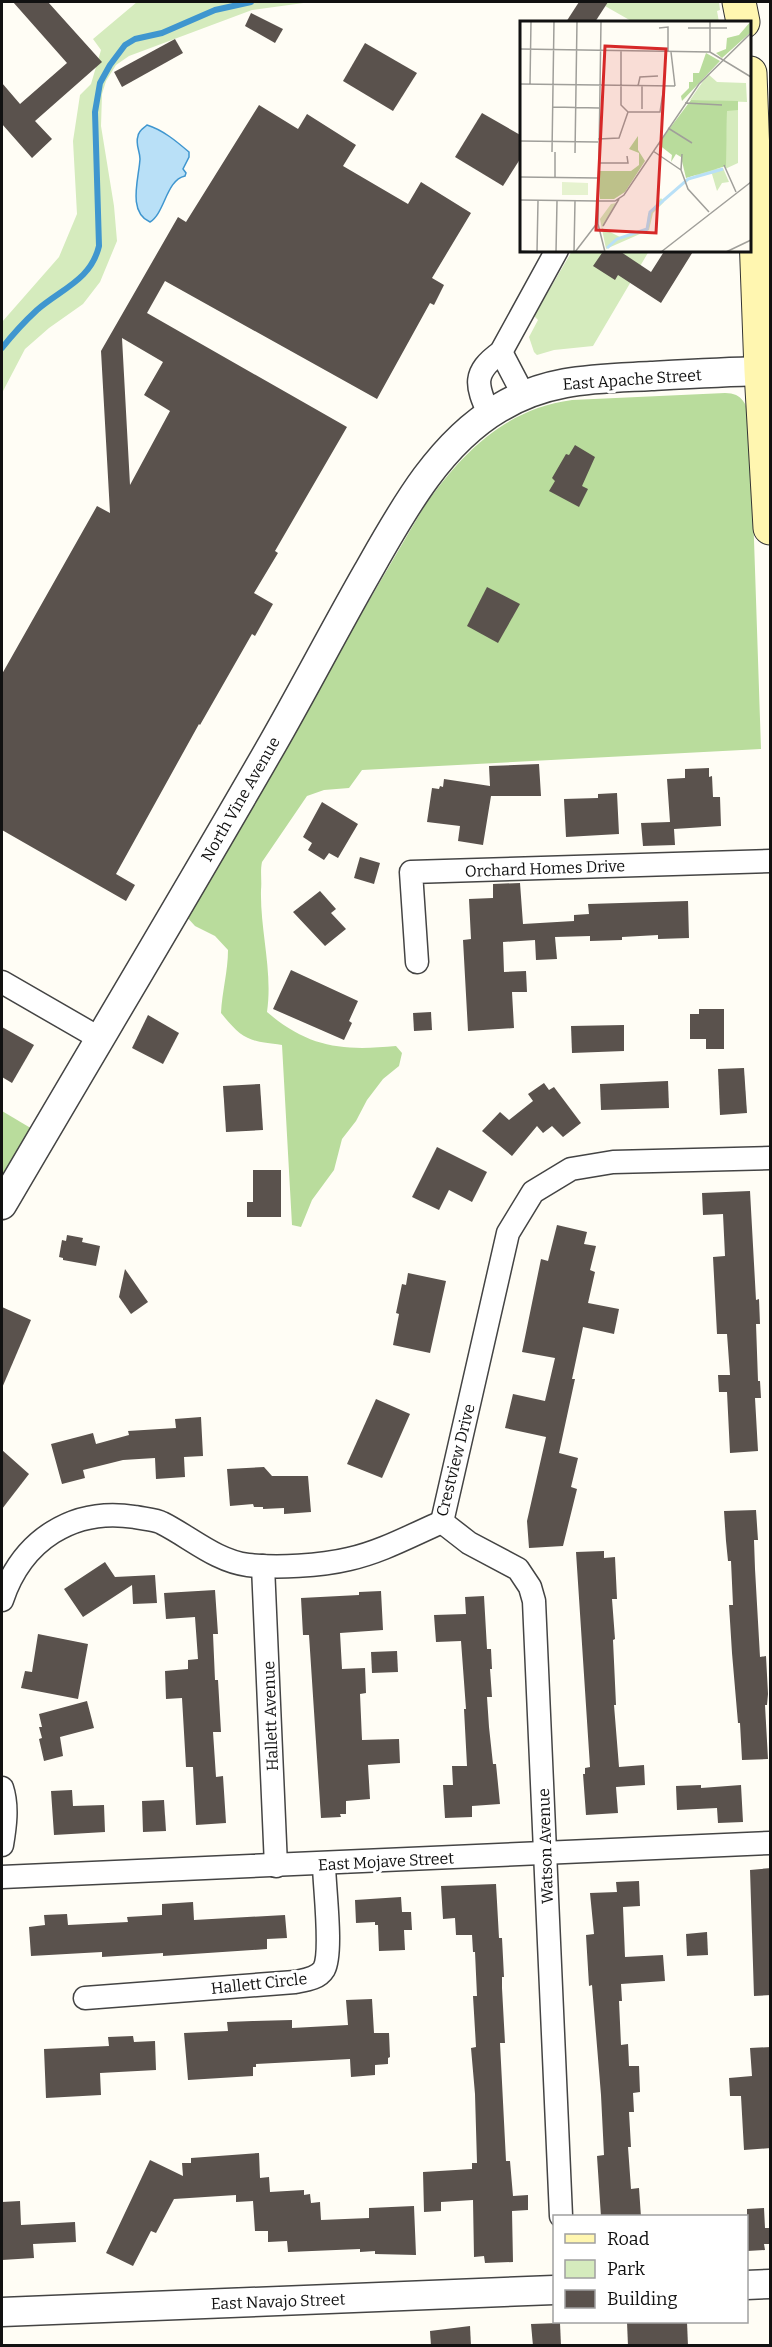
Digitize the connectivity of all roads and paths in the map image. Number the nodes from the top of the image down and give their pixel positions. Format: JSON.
{"nodes":[{"id":1,"x":739,"y":2,"type":"edge"},
{"id":2,"x":743,"y":21,"type":"edge"},
{"id":3,"x":751,"y":76,"type":"edge"},
{"id":4,"x":761,"y":109,"type":"edge"},
{"id":5,"x":556,"y":252,"type":"edge"},
{"id":6,"x":501,"y":352,"type":"junction"},
{"id":7,"x":766,"y":370,"type":"edge"},
{"id":8,"x":523,"y":394,"type":"junction"},
{"id":9,"x":493,"y":411,"type":"junction"},
{"id":10,"x":771,"y":528,"type":"edge"},
{"id":11,"x":771,"y":861,"type":"edge"},
{"id":12,"x":417,"y":962,"type":"dead end"},
{"id":13,"x":2,"y":982,"type":"edge"},
{"id":14,"x":99,"y":1038,"type":"junction"},
{"id":15,"x":771,"y":1158,"type":"edge"},
{"id":16,"x":2,"y":1205,"type":"edge"},
{"id":17,"x":442,"y":1522,"type":"junction"},
{"id":18,"x":263,"y":1566,"type":"junction"},
{"id":19,"x":2,"y":1600,"type":"edge"},
{"id":20,"x":2,"y":1788,"type":"edge"},
{"id":21,"x":771,"y":1843,"type":"edge"},
{"id":22,"x":2,"y":1845,"type":"edge"},
{"id":23,"x":546,"y":1854,"type":"junction"},
{"id":24,"x":324,"y":1863,"type":"junction"},
{"id":25,"x":276,"y":1866,"type":"junction"},
{"id":26,"x":2,"y":1876,"type":"edge"},
{"id":27,"x":85,"y":1998,"type":"dead end"},
{"id":28,"x":561,"y":2215,"type":"edge"},
{"id":29,"x":771,"y":2284,"type":"edge"},
{"id":30,"x":748,"y":2285,"type":"edge"},
{"id":31,"x":553,"y":2290,"type":"edge"},
{"id":32,"x":2,"y":2312,"type":"edge"}],
"edges":[{"from":1,"to":2,"type":"main road"},
{"from":3,"to":4,"type":"main road"},
{"from":4,"to":7,"type":"main road"},
{"from":5,"to":6,"type":"street"},
{"from":6,"to":8,"type":"street"},
{"from":6,"to":9,"type":"street"},
{"from":7,"to":8,"type":"street","name":"East Apache Street"},
{"from":7,"to":10,"type":"main road"},
{"from":8,"to":9,"type":"street","name":"East Apache Street"},
{"from":9,"to":14,"type":"street","name":"North Vine Avenue"},
{"from":11,"to":12,"type":"street","name":"Orchard Homes Drive"},
{"from":13,"to":14,"type":"street"},
{"from":14,"to":16,"type":"street","name":"North Vine Avenue"},
{"from":15,"to":17,"type":"street","name":"Crestview Drive"},
{"from":17,"to":18,"type":"street","name":"Crestview Drive"},
{"from":17,"to":23,"type":"street","name":"Watson Avenue"},
{"from":18,"to":19,"type":"street","name":"Crestview Drive"},
{"from":18,"to":25,"type":"street","name":"Hallett Avenue"},
{"from":20,"to":22,"type":"street"},
{"from":21,"to":23,"type":"street","name":"East Mojave Street"},
{"from":23,"to":24,"type":"street","name":"East Mojave Street"},
{"from":23,"to":28,"type":"street","name":"Watson Avenue"},
{"from":24,"to":25,"type":"street","name":"East Mojave Street"},
{"from":24,"to":27,"type":"street","name":"Hallett Circle"},
{"from":25,"to":26,"type":"street","name":"East Mojave Street"},
{"from":29,"to":30,"type":"street"},
{"from":31,"to":32,"type":"street","name":"East Navajo Street"}]}
